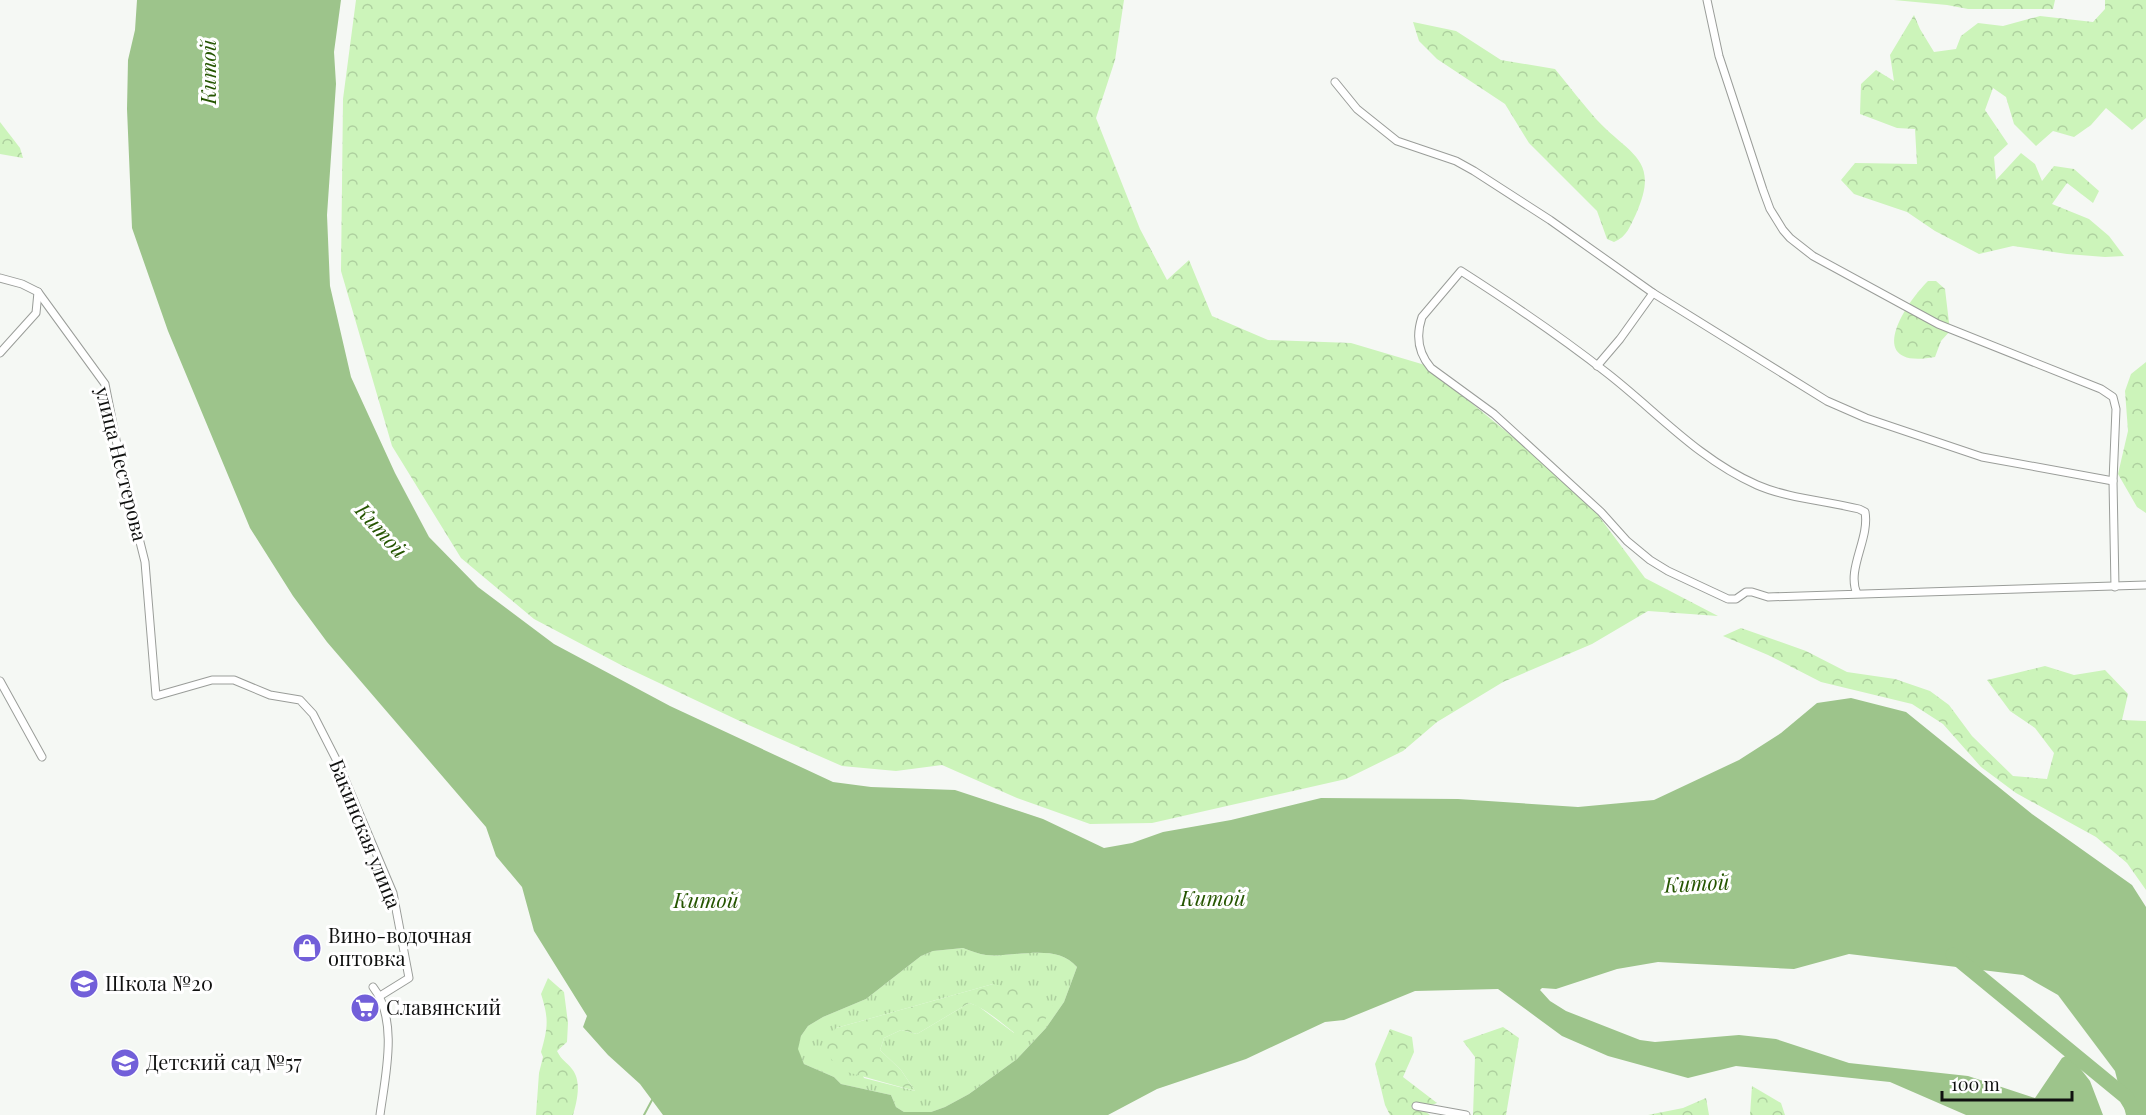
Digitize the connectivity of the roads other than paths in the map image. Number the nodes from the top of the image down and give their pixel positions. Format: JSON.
{"nodes":[{"id":1,"x":1707,"y":0,"type":"edge"},
{"id":2,"x":1335,"y":82,"type":"dead end"},
{"id":3,"x":0,"y":278,"type":"edge"},
{"id":4,"x":38,"y":292,"type":"junction"},
{"id":5,"x":1653,"y":293,"type":"junction"},
{"id":6,"x":0,"y":353,"type":"edge"},
{"id":7,"x":1597,"y":366,"type":"junction"},
{"id":8,"x":2113,"y":481,"type":"junction"},
{"id":9,"x":2146,"y":585,"type":"edge"},
{"id":10,"x":2115,"y":587,"type":"junction"},
{"id":11,"x":1857,"y":594,"type":"junction"},
{"id":12,"x":0,"y":681,"type":"edge"},
{"id":13,"x":300,"y":700,"type":"joint"},
{"id":14,"x":42,"y":757,"type":"dead end"},
{"id":15,"x":373,"y":987,"type":"dead end"},
{"id":16,"x":380,"y":996,"type":"junction"},
{"id":17,"x":1416,"y":1106,"type":"dead end"},
{"id":18,"x":380,"y":1115,"type":"edge"},
{"id":19,"x":1466,"y":1115,"type":"edge"}],
"edges":[{"from":1,"to":8,"type":"street"},
{"from":2,"to":5,"type":"street"},
{"from":3,"to":4,"type":"street"},
{"from":4,"to":6,"type":"street"},
{"from":4,"to":13,"type":"street","name":"улица Нестерова"},
{"from":5,"to":7,"type":"street"},
{"from":5,"to":8,"type":"street"},
{"from":7,"to":11,"type":"street"},
{"from":7,"to":11,"type":"street"},
{"from":8,"to":10,"type":"street"},
{"from":9,"to":10,"type":"street"},
{"from":10,"to":11,"type":"street"},
{"from":12,"to":14,"type":"street"},
{"from":13,"to":16,"type":"street","name":"Бакинская улица"},
{"from":15,"to":16,"type":"street"},
{"from":16,"to":18,"type":"street"},
{"from":17,"to":19,"type":"street"}]}
